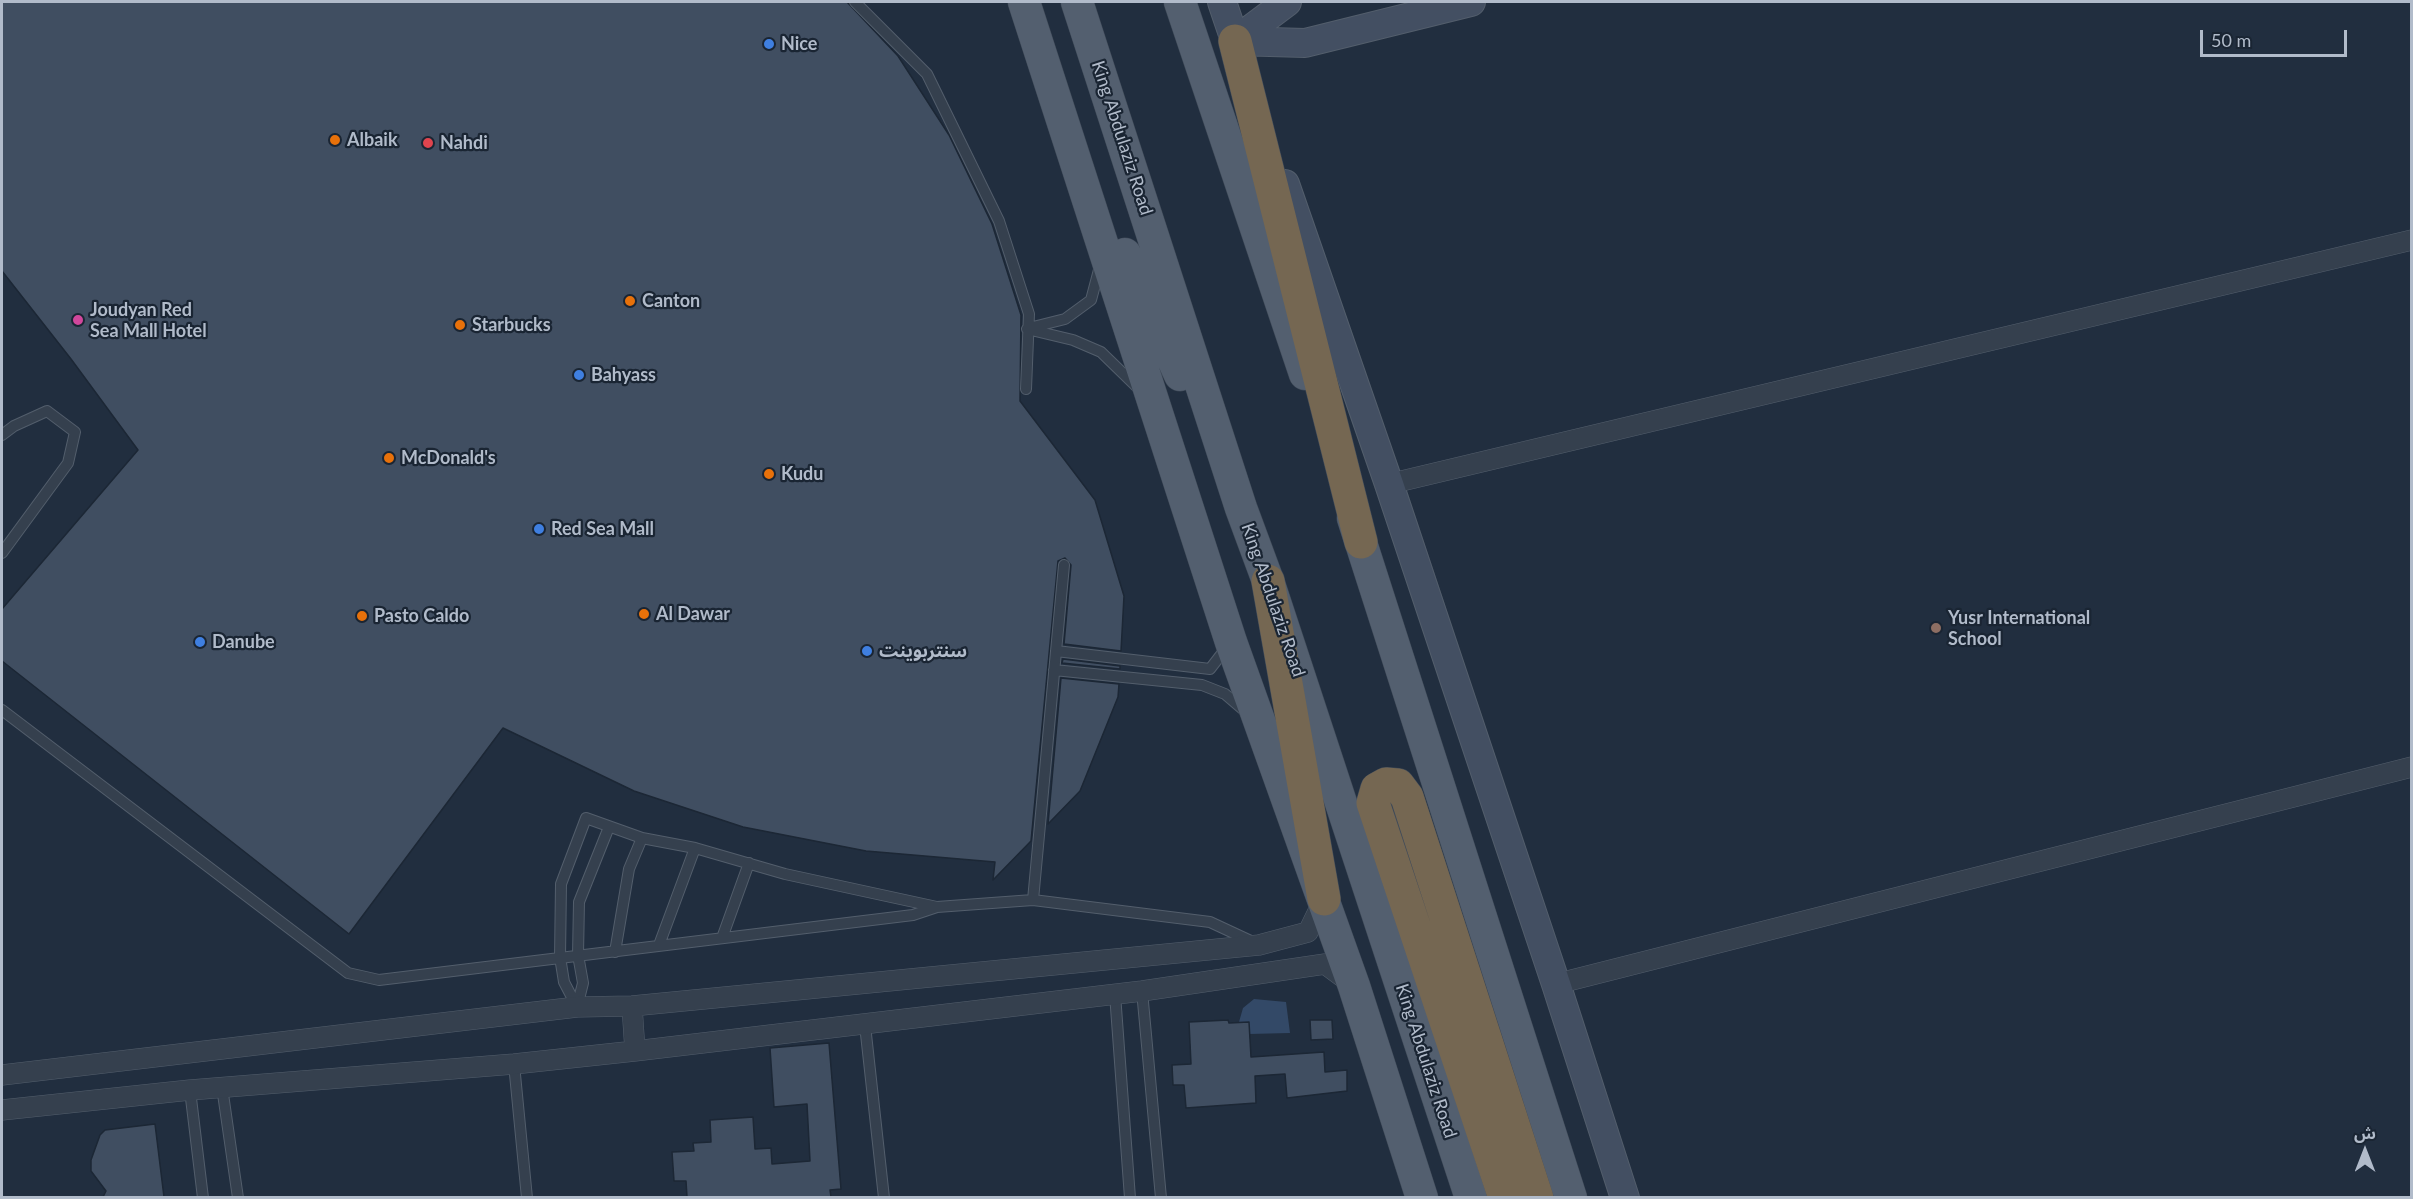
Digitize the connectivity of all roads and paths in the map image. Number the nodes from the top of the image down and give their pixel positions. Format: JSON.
{"nodes":[{"id":1,"x":855,"y":2,"type":"edge"},
{"id":2,"x":1024,"y":2,"type":"edge"},
{"id":3,"x":1077,"y":2,"type":"edge"},
{"id":4,"x":1180,"y":2,"type":"edge"},
{"id":5,"x":1222,"y":2,"type":"edge"},
{"id":6,"x":1287,"y":2,"type":"edge"},
{"id":7,"x":1471,"y":2,"type":"edge"},
{"id":8,"x":1235,"y":40,"type":"junction"},
{"id":9,"x":1066,"y":125,"type":"junction"},
{"id":10,"x":2412,"y":240,"type":"edge"},
{"id":11,"x":1106,"y":249,"type":"junction"},
{"id":12,"x":1027,"y":329,"type":"junction"},
{"id":13,"x":1026,"y":389,"type":"dead end"},
{"id":14,"x":1156,"y":407,"type":"junction"},
{"id":15,"x":2,"y":435,"type":"edge"},
{"id":16,"x":1389,"y":484,"type":"junction"},
{"id":17,"x":1241,"y":508,"type":"junction"},
{"id":18,"x":1361,"y":542,"type":"junction"},
{"id":19,"x":2,"y":554,"type":"edge"},
{"id":20,"x":1064,"y":565,"type":"dead end"},
{"id":21,"x":1268,"y":581,"type":"junction"},
{"id":22,"x":1231,"y":642,"type":"junction"},
{"id":23,"x":1056,"y":651,"type":"junction"},
{"id":24,"x":1054,"y":670,"type":"junction"},
{"id":25,"x":2,"y":710,"type":"edge"},
{"id":26,"x":1261,"y":729,"type":"junction"},
{"id":27,"x":2412,"y":767,"type":"edge"},
{"id":28,"x":609,"y":827,"type":"junction"},
{"id":29,"x":642,"y":838,"type":"junction"},
{"id":30,"x":695,"y":848,"type":"junction"},
{"id":31,"x":749,"y":863,"type":"junction"},
{"id":32,"x":1324,"y":899,"type":"junction"},
{"id":33,"x":1033,"y":900,"type":"junction"},
{"id":34,"x":937,"y":907,"type":"junction"},
{"id":35,"x":722,"y":938,"type":"junction"},
{"id":36,"x":659,"y":945,"type":"junction"},
{"id":37,"x":1259,"y":945,"type":"junction"},
{"id":38,"x":615,"y":952,"type":"junction"},
{"id":39,"x":578,"y":955,"type":"junction"},
{"id":40,"x":560,"y":957,"type":"junction"},
{"id":41,"x":1556,"y":984,"type":"junction"},
{"id":42,"x":1354,"y":986,"type":"junction"},
{"id":43,"x":1142,"y":990,"type":"junction"},
{"id":44,"x":1115,"y":994,"type":"junction"},
{"id":45,"x":632,"y":1005,"type":"junction"},
{"id":46,"x":577,"y":1007,"type":"junction"},
{"id":47,"x":865,"y":1025,"type":"junction"},
{"id":48,"x":635,"y":1051,"type":"junction"},
{"id":49,"x":514,"y":1065,"type":"junction"},
{"id":50,"x":2,"y":1075,"type":"edge"},
{"id":51,"x":222,"y":1087,"type":"junction"},
{"id":52,"x":190,"y":1090,"type":"junction"},
{"id":53,"x":2,"y":1110,"type":"edge"},
{"id":54,"x":203,"y":1197,"type":"edge"},
{"id":55,"x":238,"y":1197,"type":"edge"},
{"id":56,"x":526,"y":1197,"type":"edge"},
{"id":57,"x":884,"y":1197,"type":"edge"},
{"id":58,"x":1130,"y":1197,"type":"edge"},
{"id":59,"x":1161,"y":1197,"type":"edge"},
{"id":60,"x":1422,"y":1197,"type":"edge"},
{"id":61,"x":1471,"y":1197,"type":"edge"},
{"id":62,"x":1505,"y":1197,"type":"edge"},
{"id":63,"x":1537,"y":1197,"type":"edge"},
{"id":64,"x":1571,"y":1197,"type":"edge"},
{"id":65,"x":1625,"y":1197,"type":"edge"}],
"edges":[{"from":1,"to":12,"type":"lane"},
{"from":2,"to":9,"type":"main road"},
{"from":3,"to":17,"type":"main road","name":"King Abdulaziz Road"},
{"from":4,"to":18,"type":"main road"},
{"from":5,"to":8,"type":"main road"},
{"from":6,"to":8,"type":"main road"},
{"from":7,"to":8,"type":"main road"},
{"from":8,"to":16,"type":"main road"},
{"from":8,"to":18,"type":"highway"},
{"from":9,"to":11,"type":"main road"},
{"from":9,"to":17,"type":"main road"},
{"from":10,"to":16,"type":"street"},
{"from":11,"to":12,"type":"lane"},
{"from":11,"to":14,"type":"main road"},
{"from":12,"to":13,"type":"lane"},
{"from":12,"to":14,"type":"lane"},
{"from":14,"to":22,"type":"main road"},
{"from":15,"to":19,"type":"lane"},
{"from":16,"to":41,"type":"main road"},
{"from":17,"to":21,"type":"main road","name":"King Abdulaziz Road"},
{"from":18,"to":64,"type":"main road"},
{"from":20,"to":23,"type":"lane"},
{"from":21,"to":32,"type":"highway"},
{"from":21,"to":61,"type":"main road","name":"King Abdulaziz Road"},
{"from":22,"to":23,"type":"lane"},
{"from":22,"to":26,"type":"main road"},
{"from":23,"to":24,"type":"lane"},
{"from":24,"to":26,"type":"lane"},
{"from":24,"to":33,"type":"lane"},
{"from":25,"to":40,"type":"lane"},
{"from":26,"to":32,"type":"main road"},
{"from":27,"to":41,"type":"street"},
{"from":28,"to":29,"type":"lane"},
{"from":28,"to":39,"type":"lane"},
{"from":28,"to":40,"type":"lane"},
{"from":29,"to":30,"type":"lane"},
{"from":29,"to":38,"type":"lane"},
{"from":30,"to":31,"type":"lane"},
{"from":30,"to":36,"type":"lane"},
{"from":31,"to":34,"type":"lane"},
{"from":31,"to":35,"type":"lane"},
{"from":32,"to":37,"type":"street"},
{"from":32,"to":42,"type":"main road"},
{"from":33,"to":34,"type":"lane"},
{"from":33,"to":37,"type":"lane"},
{"from":34,"to":35,"type":"lane"},
{"from":35,"to":36,"type":"lane"},
{"from":36,"to":38,"type":"lane"},
{"from":37,"to":45,"type":"street"},
{"from":38,"to":39,"type":"lane"},
{"from":39,"to":40,"type":"lane"},
{"from":39,"to":46,"type":"lane"},
{"from":40,"to":46,"type":"lane"},
{"from":41,"to":65,"type":"main road"},
{"from":42,"to":43,"type":"street"},
{"from":42,"to":60,"type":"main road"},
{"from":43,"to":44,"type":"street"},
{"from":43,"to":59,"type":"lane"},
{"from":44,"to":47,"type":"street"},
{"from":44,"to":58,"type":"lane"},
{"from":45,"to":46,"type":"street"},
{"from":45,"to":48,"type":"street"},
{"from":46,"to":50,"type":"street"},
{"from":47,"to":48,"type":"street"},
{"from":47,"to":57,"type":"lane"},
{"from":48,"to":49,"type":"street"},
{"from":49,"to":51,"type":"street"},
{"from":49,"to":56,"type":"lane"},
{"from":51,"to":52,"type":"street"},
{"from":51,"to":55,"type":"lane"},
{"from":52,"to":53,"type":"street"},
{"from":52,"to":54,"type":"lane"},
{"from":62,"to":63,"type":"highway"}]}
